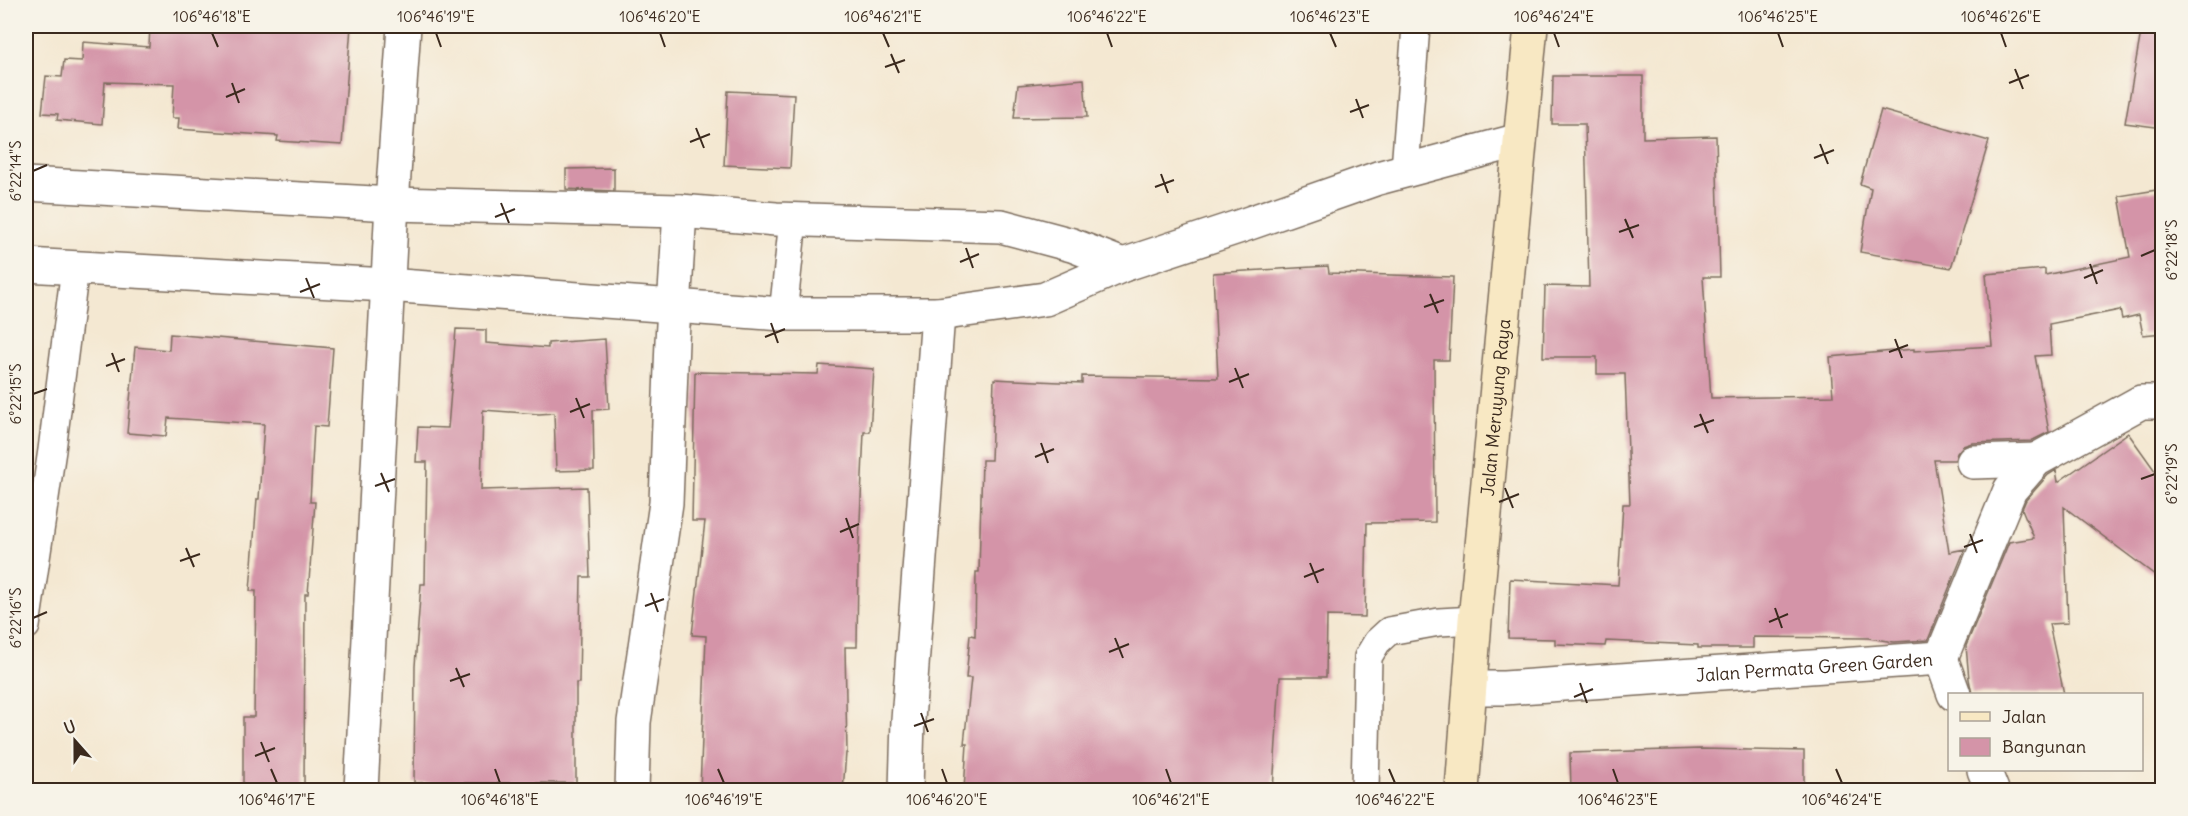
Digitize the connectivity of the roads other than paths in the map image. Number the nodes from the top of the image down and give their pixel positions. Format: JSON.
{"nodes":[{"id":1,"x":404,"y":26,"type":"edge"},
{"id":2,"x":1416,"y":26,"type":"edge"},
{"id":3,"x":1532,"y":26,"type":"edge"},
{"id":4,"x":1520,"y":140,"type":"junction"},
{"id":5,"x":1405,"y":169,"type":"junction"},
{"id":6,"x":26,"y":183,"type":"edge"},
{"id":7,"x":392,"y":204,"type":"junction"},
{"id":8,"x":680,"y":211,"type":"junction"},
{"id":9,"x":793,"y":220,"type":"junction"},
{"id":10,"x":26,"y":265,"type":"edge"},
{"id":11,"x":1123,"y":265,"type":"junction"},
{"id":12,"x":75,"y":268,"type":"junction"},
{"id":13,"x":387,"y":285,"type":"junction"},
{"id":14,"x":675,"y":306,"type":"junction"},
{"id":15,"x":783,"y":314,"type":"junction"},
{"id":16,"x":938,"y":315,"type":"junction"},
{"id":17,"x":2155,"y":408,"type":"edge"},
{"id":18,"x":2036,"y":460,"type":"junction"},
{"id":19,"x":1973,"y":462,"type":"dead end"},
{"id":20,"x":1475,"y":620,"type":"junction"},
{"id":21,"x":26,"y":626,"type":"edge"},
{"id":22,"x":1941,"y":658,"type":"junction"},
{"id":23,"x":1470,"y":688,"type":"junction"},
{"id":24,"x":1954,"y":693,"type":"edge"},
{"id":25,"x":1984,"y":771,"type":"edge"},
{"id":26,"x":361,"y":790,"type":"edge"},
{"id":27,"x":632,"y":790,"type":"edge"},
{"id":28,"x":906,"y":790,"type":"edge"},
{"id":29,"x":1365,"y":790,"type":"edge"},
{"id":30,"x":1462,"y":790,"type":"edge"},
{"id":31,"x":1992,"y":790,"type":"edge"}],
"edges":[{"from":1,"to":7,"type":"street"},
{"from":2,"to":5,"type":"lane"},
{"from":3,"to":4,"type":"main road","name":"Jalan Meruyung Raya"},
{"from":4,"to":5,"type":"street"},
{"from":4,"to":20,"type":"main road","name":"Jalan Meruyung Raya"},
{"from":5,"to":11,"type":"street"},
{"from":6,"to":7,"type":"street"},
{"from":7,"to":8,"type":"street"},
{"from":7,"to":13,"type":"street"},
{"from":8,"to":9,"type":"street"},
{"from":8,"to":14,"type":"street"},
{"from":9,"to":11,"type":"street"},
{"from":9,"to":15,"type":"lane"},
{"from":10,"to":12,"type":"street"},
{"from":11,"to":16,"type":"street"},
{"from":12,"to":13,"type":"street"},
{"from":12,"to":21,"type":"lane"},
{"from":13,"to":14,"type":"street"},
{"from":13,"to":26,"type":"street"},
{"from":14,"to":15,"type":"street"},
{"from":14,"to":27,"type":"street"},
{"from":15,"to":16,"type":"street"},
{"from":16,"to":28,"type":"street"},
{"from":17,"to":18,"type":"street","name":"Jalan Permata Green Garden"},
{"from":18,"to":19,"type":"street"},
{"from":18,"to":22,"type":"street","name":"Jalan Permata Green Garden"},
{"from":20,"to":23,"type":"main road","name":"Jalan Meruyung Raya"},
{"from":20,"to":29,"type":"lane"},
{"from":22,"to":23,"type":"street","name":"Jalan Permata Green Garden"},
{"from":22,"to":24,"type":"street"},
{"from":23,"to":30,"type":"main road","name":"Jalan Meruyung Raya"},
{"from":25,"to":31,"type":"street"}]}
